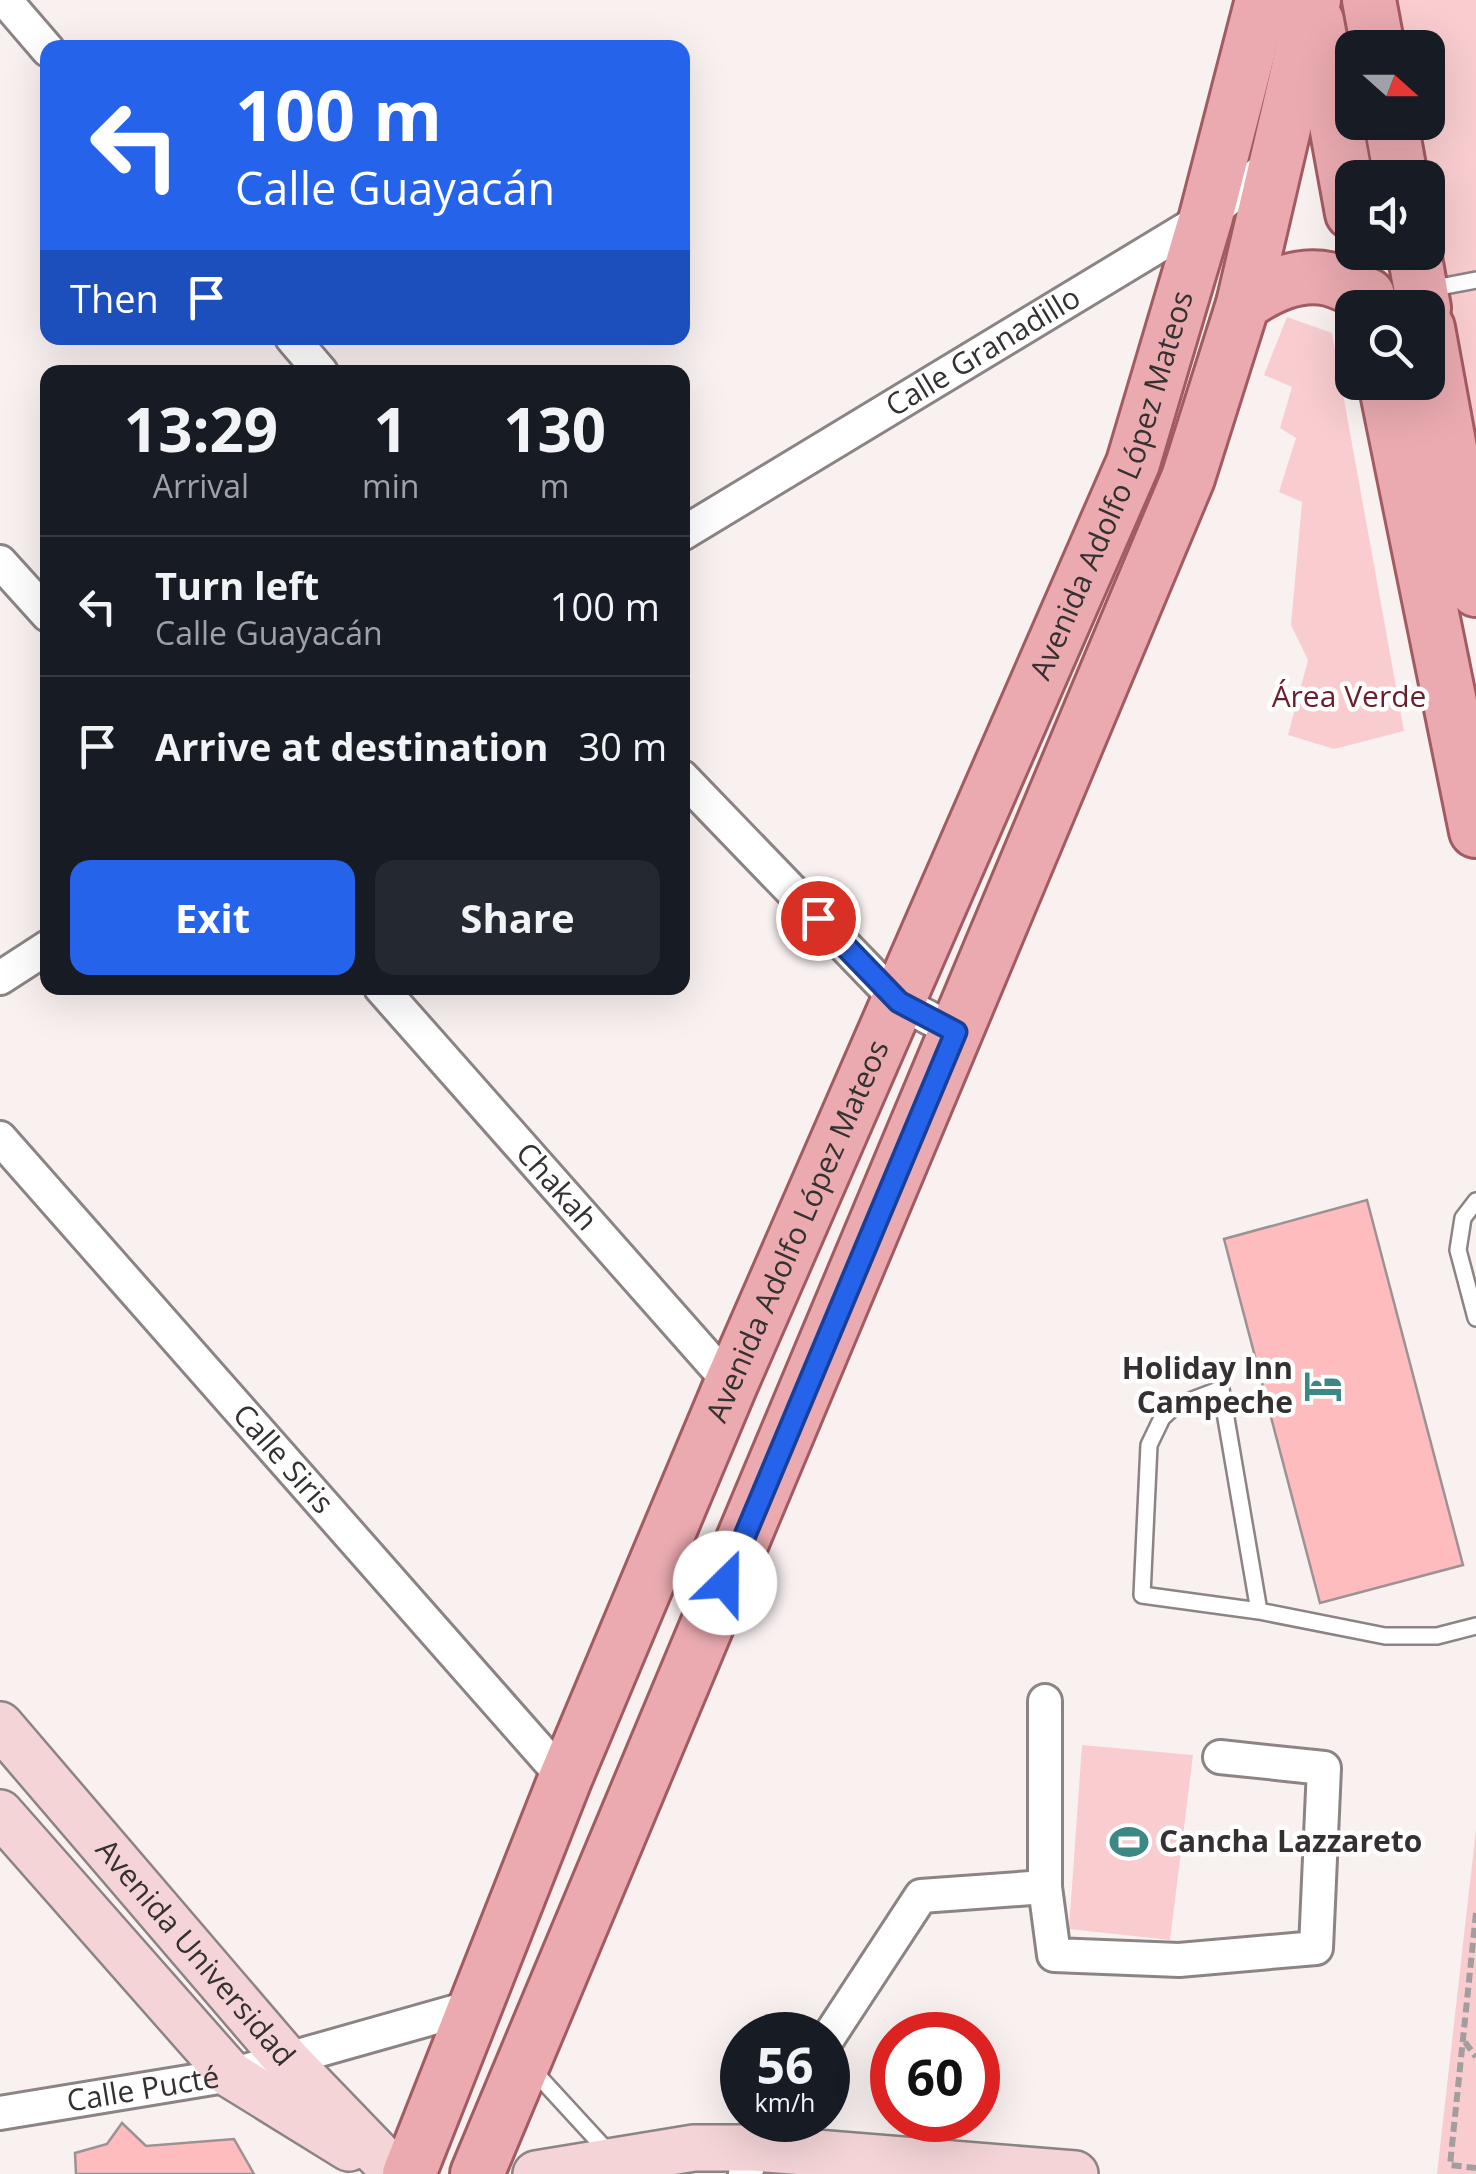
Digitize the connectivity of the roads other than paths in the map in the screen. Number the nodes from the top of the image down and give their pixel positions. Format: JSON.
{"nodes":[{"id":1,"x":1262,"y":0,"type":"edge"},
{"id":2,"x":1313,"y":0,"type":"edge"},
{"id":3,"x":1370,"y":0,"type":"edge"},
{"id":4,"x":5,"y":2,"type":"edge"},
{"id":5,"x":1375,"y":30,"type":"edge"},
{"id":6,"x":40,"y":41,"type":"edge"},
{"id":7,"x":1278,"y":158,"type":"junction"},
{"id":8,"x":1342,"y":160,"type":"edge"},
{"id":9,"x":1206,"y":216,"type":"junction"},
{"id":10,"x":1476,"y":280,"type":"edge"},
{"id":11,"x":1366,"y":285,"type":"edge"},
{"id":12,"x":1440,"y":290,"type":"edge"},
{"id":13,"x":1243,"y":304,"type":"junction"},
{"id":14,"x":298,"y":345,"type":"edge"},
{"id":15,"x":316,"y":365,"type":"edge"},
{"id":16,"x":1390,"y":400,"type":"edge"},
{"id":17,"x":1441,"y":400,"type":"edge"},
{"id":18,"x":690,"y":529,"type":"edge"},
{"id":19,"x":0,"y":562,"type":"edge"},
{"id":20,"x":1476,"y":590,"type":"edge"},
{"id":21,"x":40,"y":606,"type":"edge"},
{"id":22,"x":690,"y":785,"type":"edge"},
{"id":23,"x":1476,"y":831,"type":"edge"},
{"id":24,"x":40,"y":952,"type":"edge"},
{"id":25,"x":0,"y":978,"type":"edge"},
{"id":26,"x":387,"y":995,"type":"edge"},
{"id":27,"x":899,"y":1002,"type":"junction"},
{"id":28,"x":956,"y":1032,"type":"junction"},
{"id":29,"x":0,"y":1138,"type":"edge"},
{"id":30,"x":1476,"y":1201,"type":"edge"},
{"id":31,"x":1476,"y":1318,"type":"edge"},
{"id":32,"x":731,"y":1384,"type":"junction"},
{"id":33,"x":1259,"y":1611,"type":"junction"},
{"id":34,"x":1476,"y":1626,"type":"edge"},
{"id":35,"x":1045,"y":1701,"type":"dead end"},
{"id":36,"x":0,"y":1725,"type":"edge"},
{"id":37,"x":1220,"y":1756,"type":"dead end"},
{"id":38,"x":565,"y":1779,"type":"junction"},
{"id":39,"x":0,"y":1814,"type":"edge"},
{"id":40,"x":1044,"y":1886,"type":"junction"},
{"id":41,"x":475,"y":2006,"type":"junction"},
{"id":42,"x":845,"y":2012,"type":"edge"},
{"id":43,"x":286,"y":2060,"type":"junction"},
{"id":44,"x":525,"y":2061,"type":"junction"},
{"id":45,"x":231,"y":2075,"type":"junction"},
{"id":46,"x":0,"y":2113,"type":"edge"},
{"id":47,"x":758,"y":2147,"type":"edge"},
{"id":48,"x":616,"y":2161,"type":"junction"},
{"id":49,"x":689,"y":2161,"type":"edge"},
{"id":50,"x":394,"y":2174,"type":"edge"},
{"id":51,"x":409,"y":2174,"type":"edge"},
{"id":52,"x":478,"y":2174,"type":"edge"},
{"id":53,"x":536,"y":2174,"type":"edge"},
{"id":54,"x":1075,"y":2174,"type":"edge"}],
"edges":[{"from":1,"to":9,"type":"main road","name":"Avenida Adolfo López Mateos"},
{"from":2,"to":7,"type":"main road","name":"Avenida Adolfo López Mateos"},
{"from":2,"to":8,"type":"main road"},
{"from":3,"to":5,"type":"main road"},
{"from":4,"to":6,"type":"street"},
{"from":7,"to":9,"type":"street","name":"Calle Granadillo"},
{"from":7,"to":13,"type":"main road","name":"Avenida Adolfo López Mateos"},
{"from":9,"to":18,"type":"street","name":"Calle Granadillo"},
{"from":9,"to":27,"type":"main road","name":"Avenida Adolfo López Mateos"},
{"from":10,"to":12,"type":"lane"},
{"from":11,"to":13,"type":"main road"},
{"from":13,"to":28,"type":"main road","name":"Avenida Adolfo López Mateos"},
{"from":14,"to":15,"type":"street"},
{"from":16,"to":23,"type":"main road"},
{"from":17,"to":20,"type":"main road"},
{"from":19,"to":21,"type":"street"},
{"from":22,"to":27,"type":"street"},
{"from":24,"to":25,"type":"street"},
{"from":26,"to":32,"type":"street","name":"Chakah"},
{"from":27,"to":28,"type":"street"},
{"from":27,"to":32,"type":"main road","name":"Avenida Adolfo López Mateos"},
{"from":28,"to":44,"type":"main road","name":"Avenida Adolfo López Mateos"},
{"from":29,"to":38,"type":"street","name":"Calle Siris"},
{"from":30,"to":31,"type":"lane"},
{"from":32,"to":38,"type":"main road","name":"Avenida Adolfo López Mateos"},
{"from":33,"to":33,"type":"lane"},
{"from":33,"to":34,"type":"lane"},
{"from":35,"to":40,"type":"street"},
{"from":36,"to":43,"type":"street","name":"Avenida Universidad"},
{"from":37,"to":40,"type":"street"},
{"from":38,"to":41,"type":"main road","name":"Avenida Adolfo López Mateos"},
{"from":39,"to":45,"type":"street","name":"Avenida Universidad"},
{"from":40,"to":42,"type":"street"},
{"from":41,"to":43,"type":"street","name":"Calle Pucté"},
{"from":41,"to":51,"type":"main road","name":"Avenida Adolfo López Mateos"},
{"from":43,"to":45,"type":"street","name":"Calle Pucté"},
{"from":43,"to":50,"type":"street","name":"Avenida Universidad"},
{"from":44,"to":48,"type":"lane"},
{"from":44,"to":52,"type":"main road","name":"Avenida Adolfo López Mateos"},
{"from":45,"to":46,"type":"street","name":"Calle Pucté"},
{"from":45,"to":50,"type":"street","name":"Avenida Universidad"},
{"from":47,"to":49,"type":"street"},
{"from":47,"to":54,"type":"street"},
{"from":48,"to":49,"type":"street"},
{"from":48,"to":53,"type":"street"}]}
